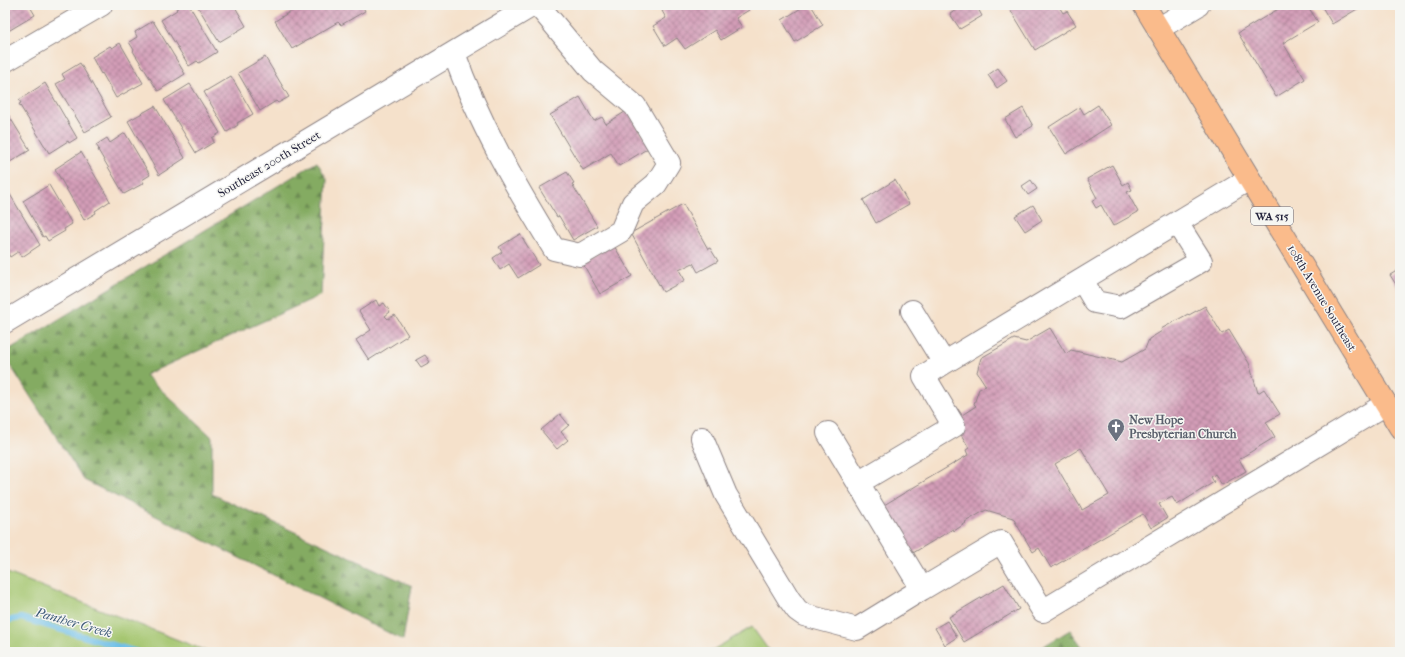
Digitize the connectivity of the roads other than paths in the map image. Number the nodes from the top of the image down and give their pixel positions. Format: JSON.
{"nodes":[{"id":1,"x":533,"y":5,"type":"edge"},
{"id":2,"x":538,"y":5,"type":"edge"},
{"id":3,"x":1144,"y":5,"type":"edge"},
{"id":4,"x":1198,"y":5,"type":"edge"},
{"id":5,"x":87,"y":8,"type":"edge"},
{"id":6,"x":1158,"y":29,"type":"junction"},
{"id":7,"x":454,"y":53,"type":"junction"},
{"id":8,"x":5,"y":61,"type":"edge"},
{"id":9,"x":1249,"y":179,"type":"junction"},
{"id":10,"x":1177,"y":223,"type":"junction"},
{"id":11,"x":1082,"y":280,"type":"junction"},
{"id":12,"x":912,"y":311,"type":"dead end"},
{"id":13,"x":6,"y":319,"type":"edge"},
{"id":14,"x":944,"y":363,"type":"junction"},
{"id":15,"x":1386,"y":404,"type":"junction"},
{"id":16,"x":1400,"y":427,"type":"edge"},
{"id":17,"x":828,"y":434,"type":"dead end"},
{"id":18,"x":702,"y":438,"type":"dead end"},
{"id":19,"x":858,"y":484,"type":"junction"},
{"id":20,"x":922,"y":589,"type":"junction"}],
"edges":[{"from":1,"to":7,"type":"street","name":"Southeast 200th Street"},
{"from":2,"to":7,"type":"street"},
{"from":3,"to":6,"type":"main road","name":"108th Avenue Southeast","number":"WA 515"},
{"from":4,"to":6,"type":"street"},
{"from":5,"to":8,"type":"street"},
{"from":6,"to":9,"type":"main road","name":"108th Avenue Southeast","number":"WA 515"},
{"from":7,"to":13,"type":"street","name":"Southeast 200th Street"},
{"from":9,"to":10,"type":"street"},
{"from":9,"to":15,"type":"main road","name":"108th Avenue Southeast","number":"WA 515"},
{"from":10,"to":11,"type":"street"},
{"from":10,"to":11,"type":"street"},
{"from":11,"to":14,"type":"street"},
{"from":12,"to":14,"type":"street"},
{"from":14,"to":19,"type":"street"},
{"from":15,"to":16,"type":"main road","name":"108th Avenue Southeast","number":"WA 515"},
{"from":15,"to":20,"type":"street"},
{"from":17,"to":19,"type":"street"},
{"from":18,"to":20,"type":"street"},
{"from":19,"to":20,"type":"street"}]}
